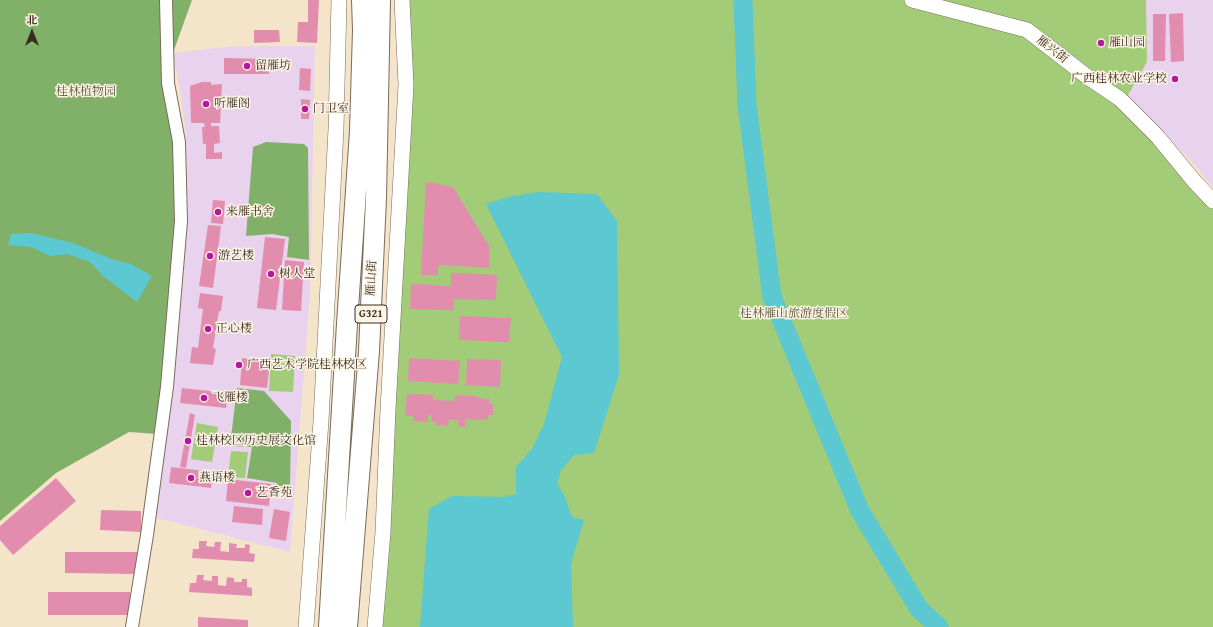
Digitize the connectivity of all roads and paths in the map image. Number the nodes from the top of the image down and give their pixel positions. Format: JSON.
{"nodes":[{"id":1,"x":166,"y":0,"type":"edge"},
{"id":2,"x":339,"y":0,"type":"edge"},
{"id":3,"x":362,"y":0,"type":"edge"},
{"id":4,"x":380,"y":0,"type":"edge"},
{"id":5,"x":402,"y":0,"type":"edge"},
{"id":6,"x":912,"y":0,"type":"edge"},
{"id":7,"x":1213,"y":202,"type":"edge"},
{"id":8,"x":132,"y":627,"type":"edge"},
{"id":9,"x":306,"y":627,"type":"edge"},
{"id":10,"x":329,"y":627,"type":"edge"},
{"id":11,"x":347,"y":627,"type":"edge"},
{"id":12,"x":375,"y":627,"type":"edge"}],
"edges":[{"from":1,"to":8,"type":"street"},
{"from":2,"to":9,"type":"street"},
{"from":3,"to":10,"type":"highway","name":"雁山街","number":"G321"},
{"from":4,"to":11,"type":"highway","name":"雁山街","number":"G321"},
{"from":5,"to":12,"type":"street"},
{"from":6,"to":7,"type":"street","name":"雁兴街"}]}
